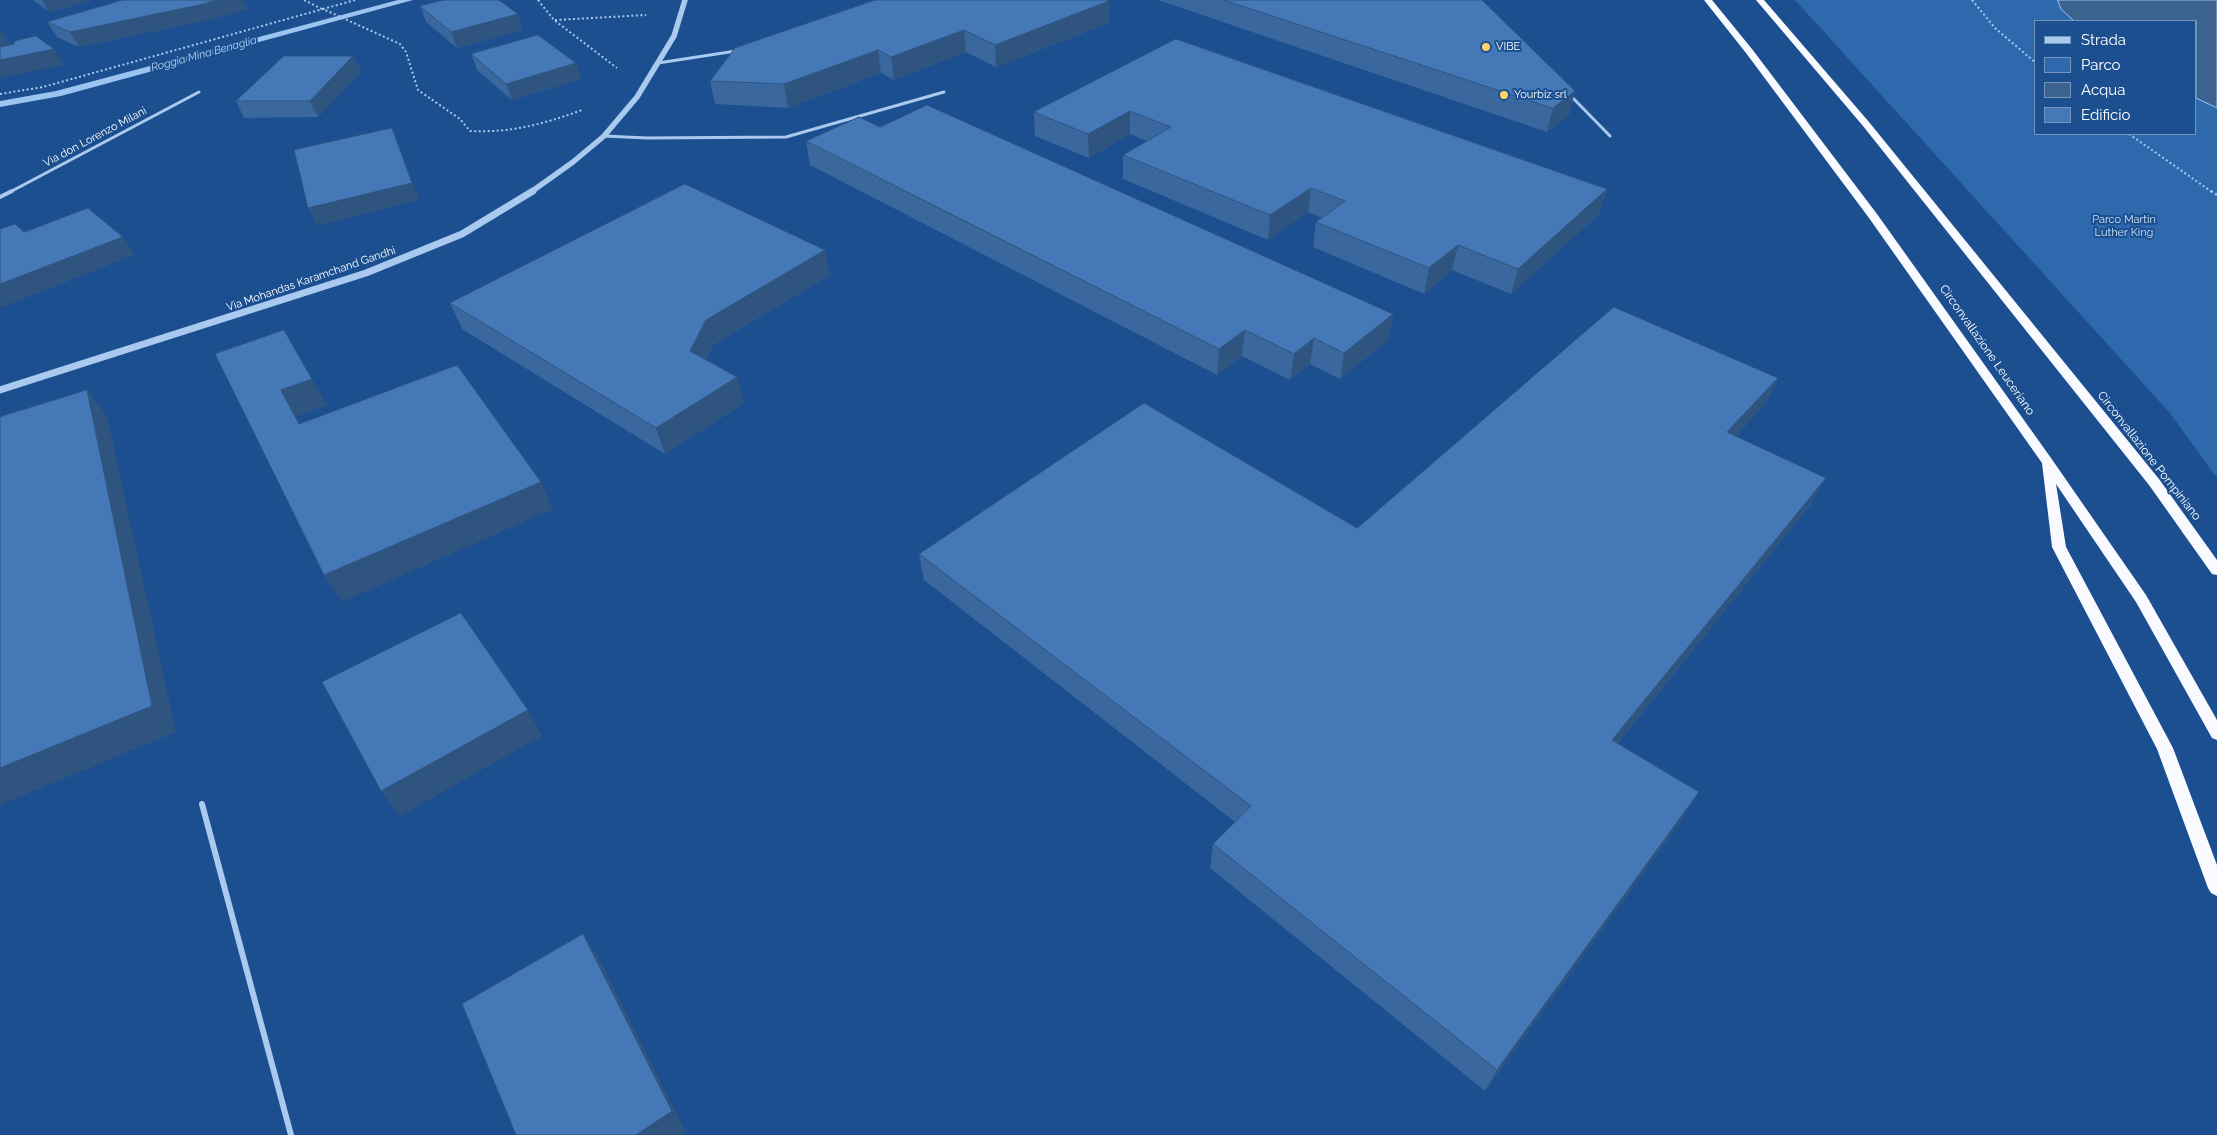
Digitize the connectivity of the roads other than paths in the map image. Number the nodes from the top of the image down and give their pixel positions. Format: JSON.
{"nodes":[{"id":1,"x":685,"y":0,"type":"edge"},
{"id":2,"x":1708,"y":0,"type":"edge"},
{"id":3,"x":1760,"y":0,"type":"edge"},
{"id":4,"x":743,"y":49,"type":"edge"},
{"id":5,"x":658,"y":64,"type":"junction"},
{"id":6,"x":198,"y":92,"type":"dead end"},
{"id":7,"x":944,"y":92,"type":"dead end"},
{"id":8,"x":1568,"y":93,"type":"edge"},
{"id":9,"x":604,"y":136,"type":"junction"},
{"id":10,"x":1610,"y":136,"type":"dead end"},
{"id":11,"x":0,"y":197,"type":"edge"},
{"id":12,"x":0,"y":390,"type":"edge"},
{"id":13,"x":2047,"y":461,"type":"junction"},
{"id":14,"x":2217,"y":570,"type":"edge"},
{"id":15,"x":2217,"y":734,"type":"edge"},
{"id":16,"x":202,"y":804,"type":"dead end"},
{"id":17,"x":2217,"y":888,"type":"edge"},
{"id":18,"x":291,"y":1135,"type":"edge"}],
"edges":[{"from":1,"to":5,"type":"street","name":"Via Mohandas Karamchand Gandhi"},
{"from":2,"to":13,"type":"highway","name":"Circonvallazione Leuceriano"},
{"from":3,"to":14,"type":"highway","name":"Circonvallazione Pompiniano"},
{"from":4,"to":5,"type":"street"},
{"from":5,"to":9,"type":"street","name":"Via Mohandas Karamchand Gandhi"},
{"from":6,"to":11,"type":"street","name":"Via don Lorenzo Milani"},
{"from":7,"to":9,"type":"street"},
{"from":8,"to":10,"type":"street"},
{"from":9,"to":12,"type":"street","name":"Via Mohandas Karamchand Gandhi"},
{"from":13,"to":15,"type":"highway","name":"Circonvallazione Leuceriano"},
{"from":13,"to":17,"type":"highway"},
{"from":16,"to":18,"type":"street"}]}
